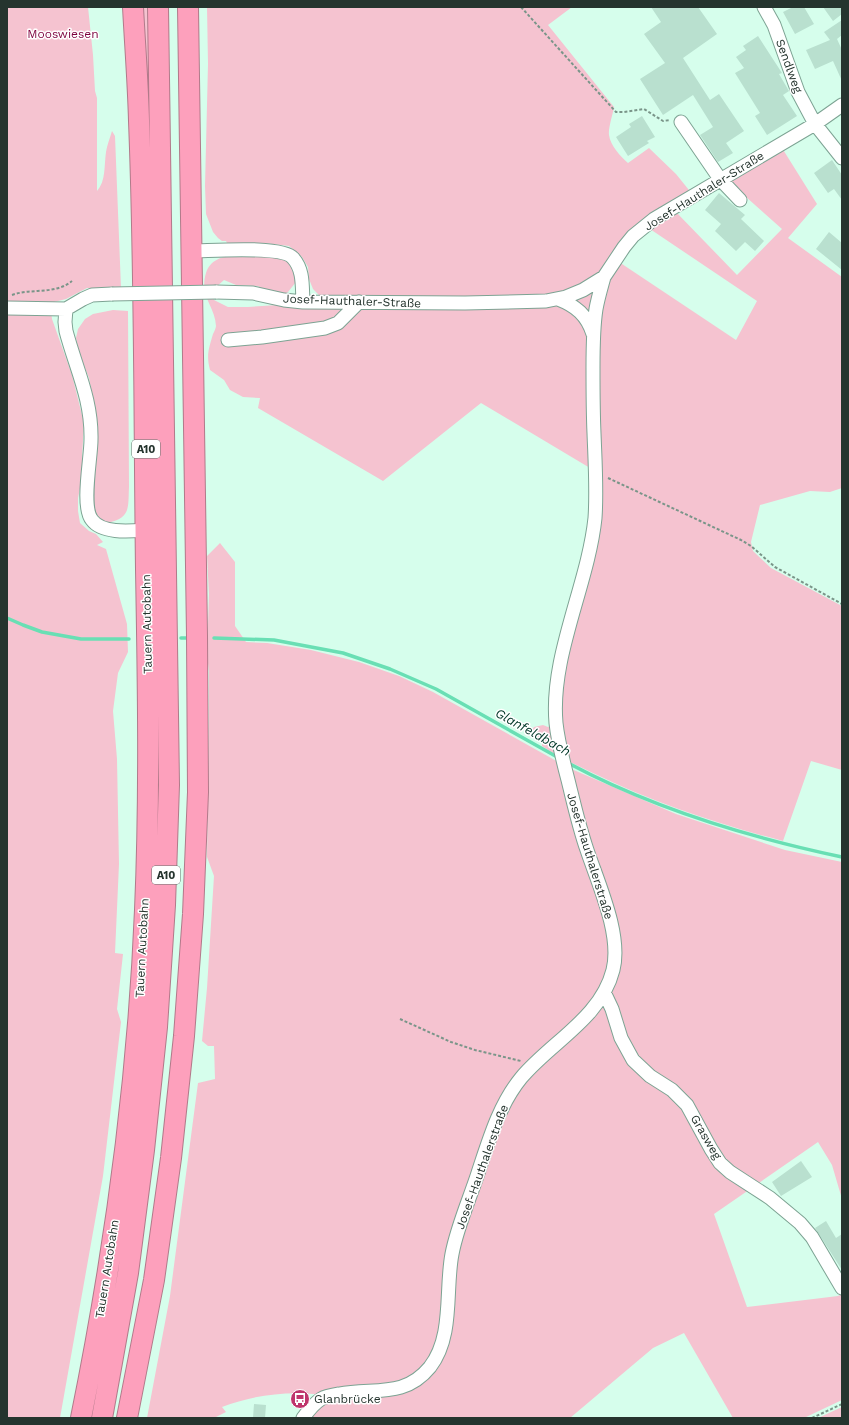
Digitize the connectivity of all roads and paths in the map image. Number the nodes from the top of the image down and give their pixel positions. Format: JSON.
{"nodes":[{"id":1,"x":133,"y":7,"type":"edge"},
{"id":2,"x":158,"y":7,"type":"edge"},
{"id":3,"x":188,"y":7,"type":"edge"},
{"id":4,"x":521,"y":7,"type":"edge"},
{"id":5,"x":764,"y":7,"type":"edge"},
{"id":6,"x":842,"y":105,"type":"edge"},
{"id":7,"x":681,"y":122,"type":"joint"},
{"id":8,"x":815,"y":124,"type":"junction"},
{"id":9,"x":842,"y":158,"type":"edge"},
{"id":10,"x":720,"y":179,"type":"junction"},
{"id":11,"x":740,"y":200,"type":"dead end"},
{"id":12,"x":191,"y":251,"type":"junction"},
{"id":13,"x":604,"y":277,"type":"junction"},
{"id":14,"x":72,"y":281,"type":"dead end"},
{"id":15,"x":558,"y":299,"type":"junction"},
{"id":16,"x":9,"y":302,"type":"edge"},
{"id":17,"x":303,"y":302,"type":"junction"},
{"id":18,"x":359,"y":302,"type":"junction"},
{"id":19,"x":66,"y":309,"type":"junction"},
{"id":20,"x":154,"y":328,"type":"junction"},
{"id":21,"x":593,"y":334,"type":"junction"},
{"id":22,"x":228,"y":340,"type":"dead end"},
{"id":23,"x":596,"y":472,"type":"junction"},
{"id":24,"x":146,"y":530,"type":"junction"},
{"id":25,"x":842,"y":604,"type":"edge"},
{"id":26,"x":604,"y":992,"type":"junction"},
{"id":27,"x":400,"y":1019,"type":"dead end"},
{"id":28,"x":534,"y":1064,"type":"junction"},
{"id":29,"x":842,"y":1288,"type":"edge"},
{"id":30,"x":842,"y":1404,"type":"edge"},
{"id":31,"x":81,"y":1418,"type":"edge"},
{"id":32,"x":102,"y":1418,"type":"edge"},
{"id":33,"x":127,"y":1418,"type":"edge"},
{"id":34,"x":302,"y":1418,"type":"edge"},
{"id":35,"x":812,"y":1418,"type":"edge"}],
"edges":[{"from":1,"to":20,"type":"highway"},
{"from":2,"to":20,"type":"highway"},
{"from":3,"to":12,"type":"highway"},
{"from":4,"to":7,"type":"path"},
{"from":5,"to":8,"type":"street","name":"Sendlweg"},
{"from":6,"to":8,"type":"street","name":"Josef-Hauthaler-Straße"},
{"from":7,"to":10,"type":"street"},
{"from":8,"to":9,"type":"street","name":"Sendlweg"},
{"from":8,"to":10,"type":"street","name":"Josef-Hauthaler-Straße"},
{"from":10,"to":11,"type":"street"},
{"from":10,"to":13,"type":"street","name":"Josef-Hauthaler-Straße"},
{"from":12,"to":17,"type":"street"},
{"from":12,"to":33,"type":"highway"},
{"from":13,"to":15,"type":"street","name":"Josef-Hauthaler-Straße"},
{"from":13,"to":21,"type":"street","name":"Josef-Hauthalerstraße"},
{"from":14,"to":16,"type":"path"},
{"from":15,"to":18,"type":"street","name":"Josef-Hauthaler-Straße"},
{"from":15,"to":21,"type":"street"},
{"from":16,"to":19,"type":"street"},
{"from":17,"to":18,"type":"street","name":"Josef-Hauthaler-Straße"},
{"from":17,"to":19,"type":"street","name":"Josef-Hauthaler-Straße","bridge":true},
{"from":18,"to":22,"type":"street"},
{"from":19,"to":24,"type":"street"},
{"from":20,"to":24,"type":"highway","name":"Tauern Autobahn","number":"A10"},
{"from":20,"to":32,"type":"highway","number":"A10"},
{"from":21,"to":23,"type":"street","name":"Josef-Hauthalerstraße"},
{"from":23,"to":25,"type":"path"},
{"from":23,"to":26,"type":"street","name":"Josef-Hauthalerstraße"},
{"from":24,"to":31,"type":"highway","name":"Tauern Autobahn","number":"A10"},
{"from":26,"to":28,"type":"street","name":"Josef-Hauthalerstraße"},
{"from":26,"to":29,"type":"street","name":"Grasweg"},
{"from":27,"to":28,"type":"path"},
{"from":28,"to":34,"type":"street","name":"Josef-Hauthalerstraße"},
{"from":30,"to":35,"type":"path"}]}
